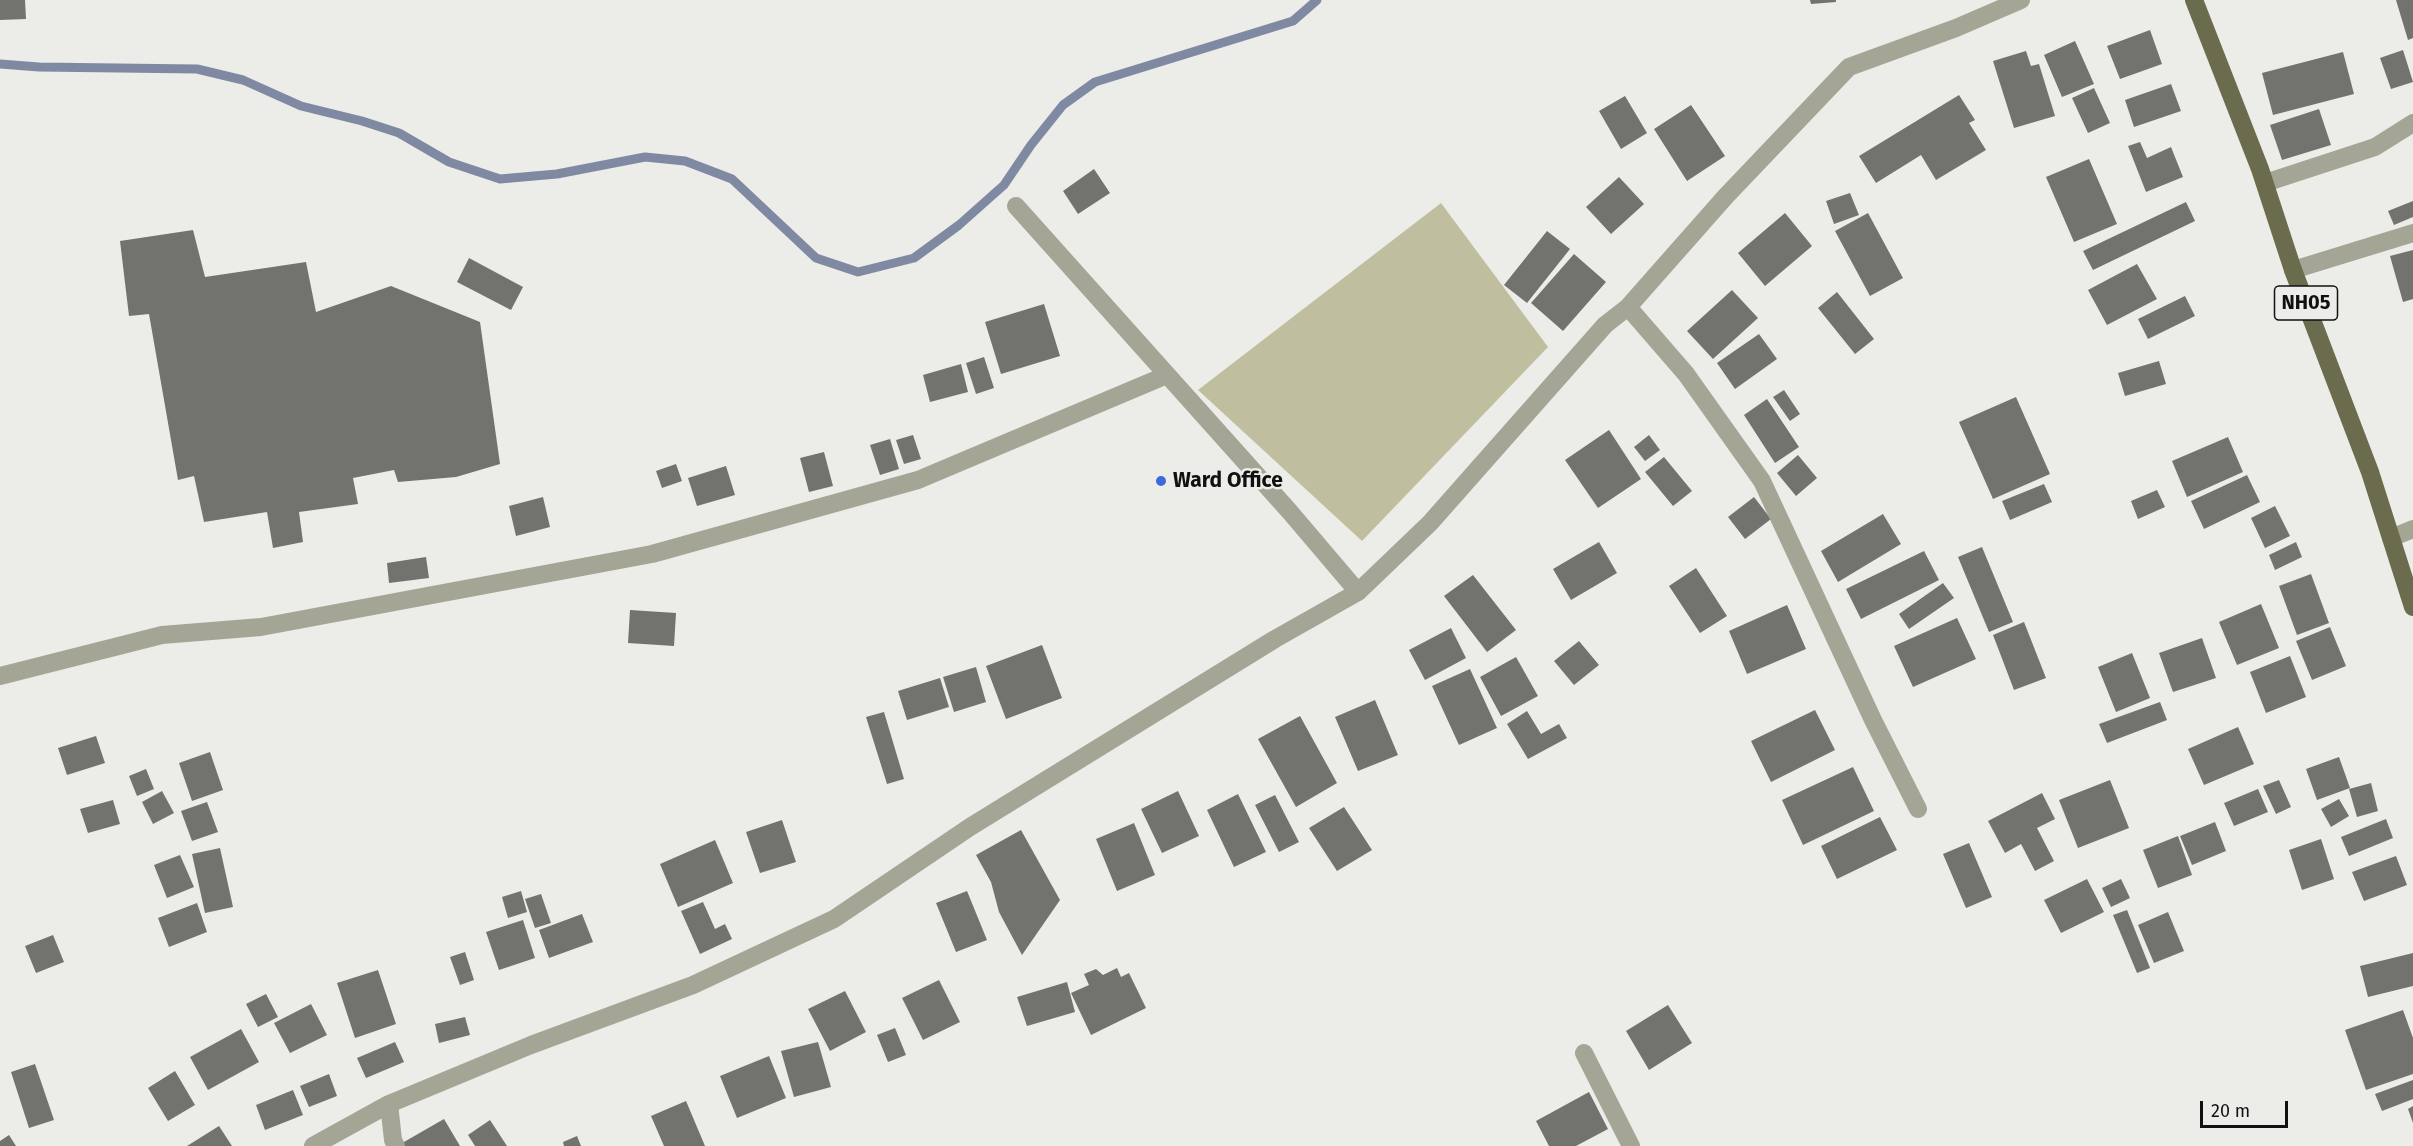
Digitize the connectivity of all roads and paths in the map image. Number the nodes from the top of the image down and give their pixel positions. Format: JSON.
{"nodes":[{"id":1,"x":2021,"y":0,"type":"edge"},
{"id":2,"x":2196,"y":0,"type":"edge"},
{"id":3,"x":2413,"y":123,"type":"edge"},
{"id":4,"x":2265,"y":183,"type":"junction"},
{"id":5,"x":1016,"y":206,"type":"dead end"},
{"id":6,"x":2413,"y":233,"type":"edge"},
{"id":7,"x":2293,"y":270,"type":"junction"},
{"id":8,"x":1628,"y":307,"type":"junction"},
{"id":9,"x":1167,"y":375,"type":"junction"},
{"id":10,"x":2413,"y":529,"type":"edge"},
{"id":11,"x":2391,"y":538,"type":"junction"},
{"id":12,"x":1358,"y":592,"type":"junction"},
{"id":13,"x":2413,"y":607,"type":"edge"},
{"id":14,"x":0,"y":676,"type":"edge"},
{"id":15,"x":1918,"y":809,"type":"dead end"},
{"id":16,"x":1584,"y":1053,"type":"dead end"},
{"id":17,"x":389,"y":1104,"type":"junction"},
{"id":18,"x":313,"y":1146,"type":"edge"},
{"id":19,"x":396,"y":1146,"type":"edge"},
{"id":20,"x":1631,"y":1146,"type":"edge"}],
"edges":[{"from":1,"to":8,"type":"street"},
{"from":2,"to":4,"type":"main road","number":"NH05"},
{"from":3,"to":4,"type":"street"},
{"from":4,"to":7,"type":"main road","number":"NH05"},
{"from":5,"to":9,"type":"street"},
{"from":6,"to":7,"type":"street"},
{"from":7,"to":11,"type":"main road","number":"NH05"},
{"from":8,"to":12,"type":"street"},
{"from":8,"to":15,"type":"street"},
{"from":9,"to":12,"type":"street"},
{"from":9,"to":14,"type":"street"},
{"from":10,"to":11,"type":"street"},
{"from":11,"to":13,"type":"main road","number":"NH05"},
{"from":12,"to":17,"type":"street"},
{"from":16,"to":20,"type":"street"},
{"from":17,"to":18,"type":"street"},
{"from":17,"to":19,"type":"street"}]}
